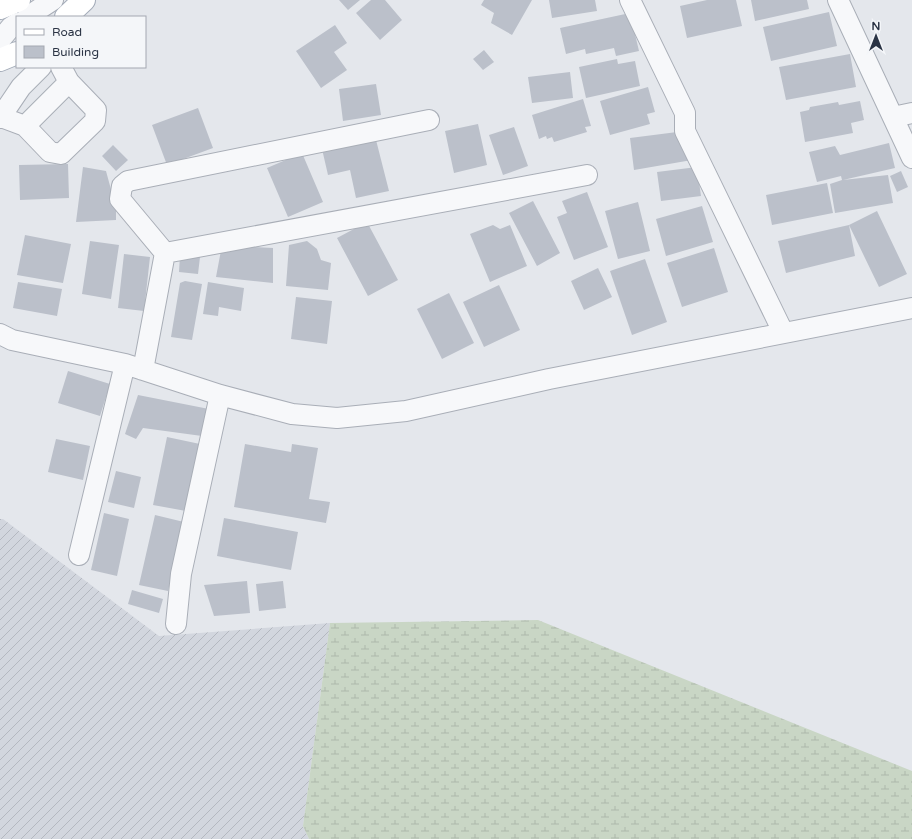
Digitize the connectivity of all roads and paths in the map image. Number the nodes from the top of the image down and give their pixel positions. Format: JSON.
{"nodes":[{"id":1,"x":19,"y":0,"type":"edge"},
{"id":2,"x":53,"y":0,"type":"edge"},
{"id":3,"x":630,"y":0,"type":"edge"},
{"id":4,"x":838,"y":0,"type":"edge"},
{"id":5,"x":0,"y":8,"type":"edge"},
{"id":6,"x":29,"y":16,"type":"edge"},
{"id":7,"x":16,"y":24,"type":"edge"},
{"id":8,"x":0,"y":40,"type":"edge"},
{"id":9,"x":16,"y":53,"type":"edge"},
{"id":10,"x":0,"y":60,"type":"edge"},
{"id":11,"x":40,"y":68,"type":"edge"},
{"id":12,"x":65,"y":75,"type":"edge"},
{"id":13,"x":902,"y":115,"type":"edge"},
{"id":14,"x":0,"y":117,"type":"edge"},
{"id":15,"x":429,"y":120,"type":"dead end"},
{"id":16,"x":25,"y":126,"type":"junction"},
{"id":17,"x":912,"y":158,"type":"edge"},
{"id":18,"x":587,"y":175,"type":"dead end"},
{"id":19,"x":165,"y":254,"type":"junction"},
{"id":20,"x":912,"y":308,"type":"edge"},
{"id":21,"x":782,"y":332,"type":"junction"},
{"id":22,"x":0,"y":334,"type":"edge"},
{"id":23,"x":134,"y":367,"type":"junction"},
{"id":24,"x":220,"y":395,"type":"junction"},
{"id":25,"x":79,"y":555,"type":"dead end"},
{"id":26,"x":176,"y":624,"type":"dead end"}],
"edges":[{"from":1,"to":5,"type":"main road"},
{"from":2,"to":6,"type":"street"},
{"from":3,"to":21,"type":"street"},
{"from":4,"to":13,"type":"street"},
{"from":7,"to":8,"type":"street"},
{"from":9,"to":10,"type":"main road"},
{"from":11,"to":14,"type":"street"},
{"from":12,"to":16,"type":"street"},
{"from":12,"to":16,"type":"street"},
{"from":13,"to":17,"type":"street"},
{"from":14,"to":16,"type":"street"},
{"from":15,"to":19,"type":"street"},
{"from":18,"to":19,"type":"street"},
{"from":19,"to":23,"type":"street"},
{"from":20,"to":21,"type":"street"},
{"from":21,"to":24,"type":"street"},
{"from":22,"to":23,"type":"street"},
{"from":23,"to":24,"type":"street"},
{"from":23,"to":25,"type":"street"},
{"from":24,"to":26,"type":"street"}]}
